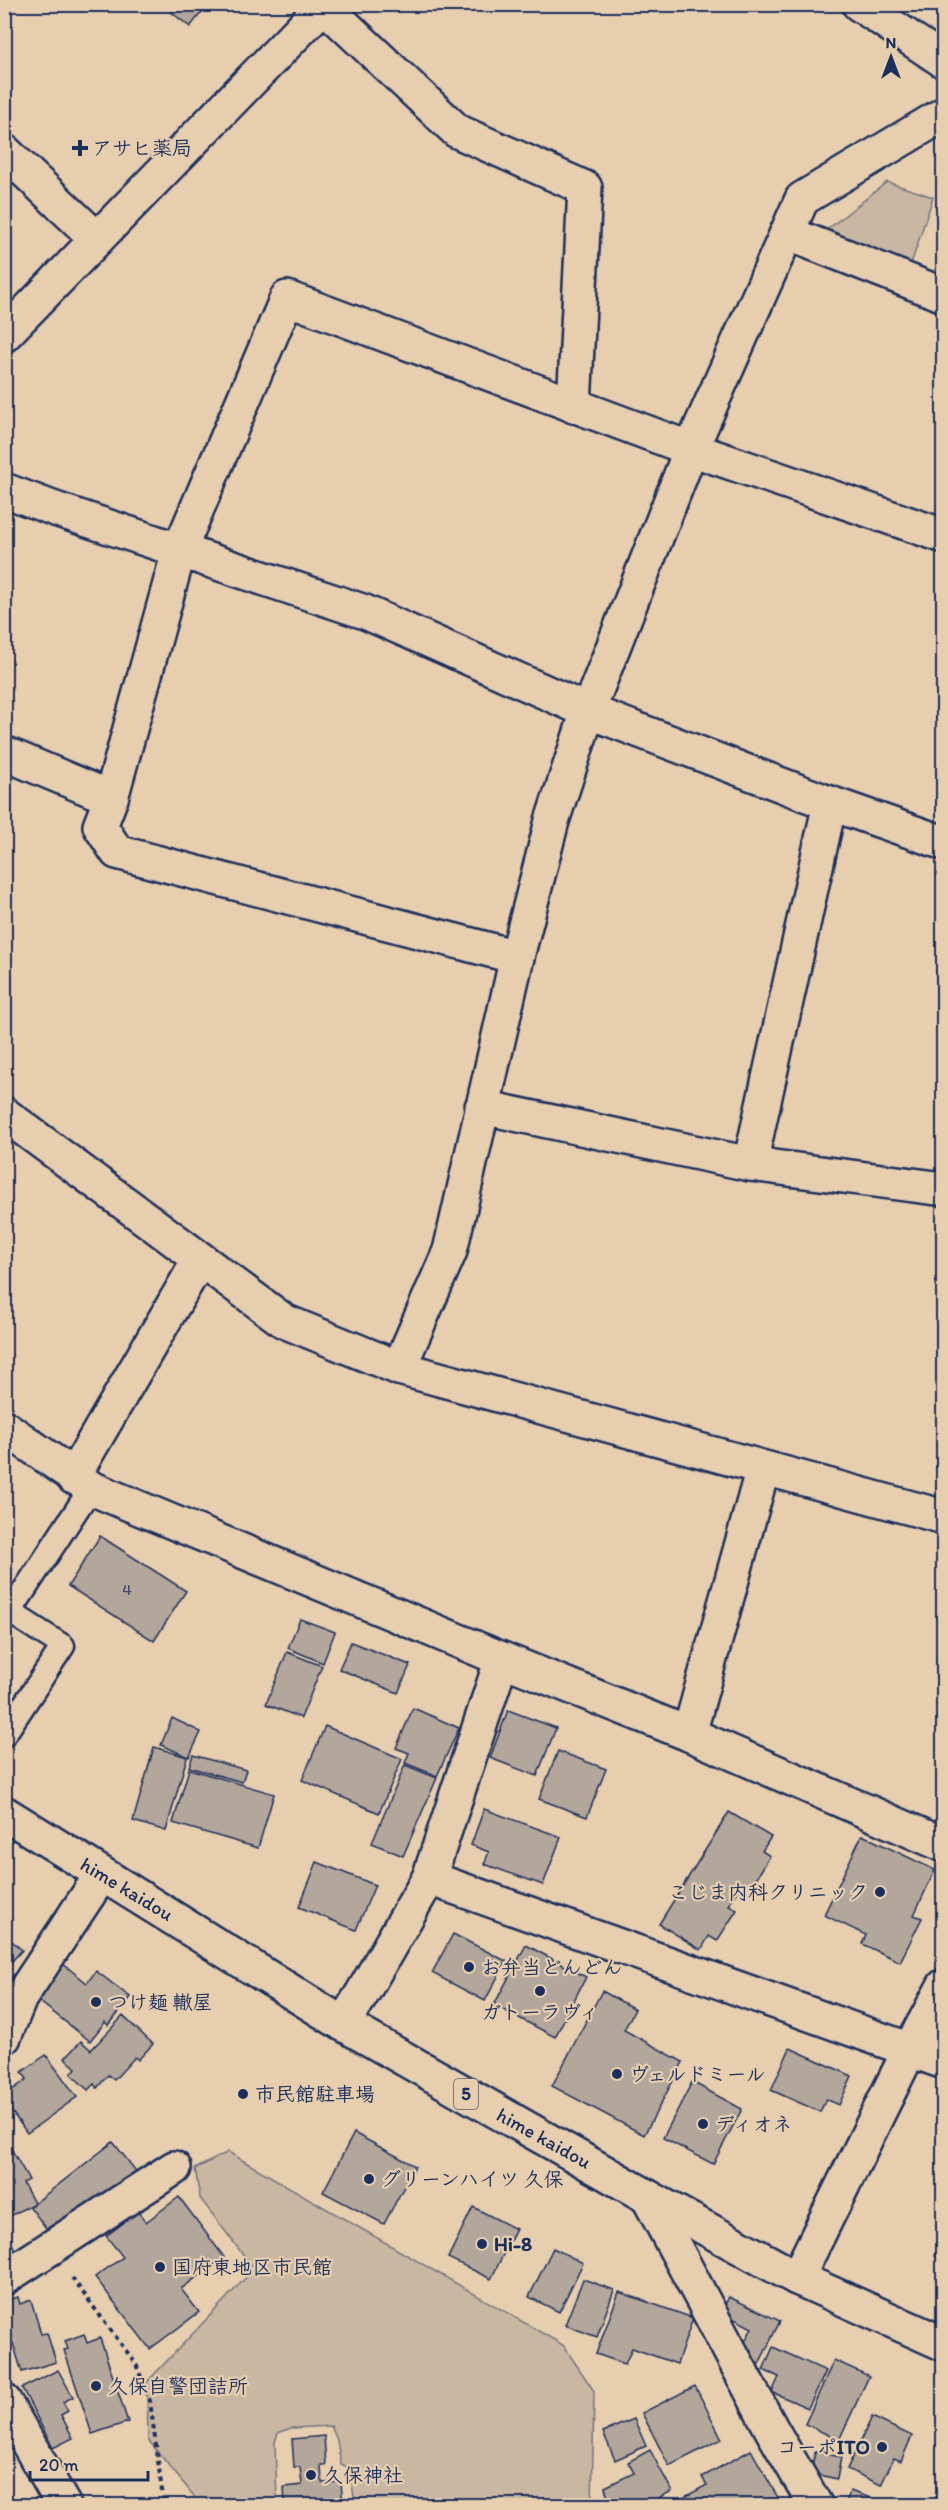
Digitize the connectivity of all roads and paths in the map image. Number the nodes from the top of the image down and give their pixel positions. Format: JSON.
{"nodes":[{"id":1,"x":859,"y":4,"type":"edge"},
{"id":2,"x":324,"y":5,"type":"edge"},
{"id":3,"x":944,"y":61,"type":"edge"},
{"id":4,"x":944,"y":114,"type":"edge"},
{"id":5,"x":4,"y":151,"type":"edge"},
{"id":6,"x":787,"y":233,"type":"junction"},
{"id":7,"x":97,"y":239,"type":"junction"},
{"id":8,"x":944,"y":294,"type":"edge"},
{"id":9,"x":4,"y":335,"type":"edge"},
{"id":10,"x":574,"y":406,"type":"junction"},
{"id":11,"x":691,"y":449,"type":"junction"},
{"id":12,"x":4,"y":490,"type":"edge"},
{"id":13,"x":944,"y":536,"type":"edge"},
{"id":14,"x":179,"y":551,"type":"junction"},
{"id":15,"x":588,"y":711,"type":"junction"},
{"id":16,"x":4,"y":753,"type":"edge"},
{"id":17,"x":111,"y":798,"type":"junction"},
{"id":18,"x":830,"y":803,"type":"junction"},
{"id":19,"x":944,"y":843,"type":"edge"},
{"id":20,"x":517,"y":957,"type":"junction"},
{"id":21,"x":482,"y":1107,"type":"junction"},
{"id":22,"x":4,"y":1114,"type":"edge"},
{"id":23,"x":750,"y":1164,"type":"junction"},
{"id":24,"x":944,"y":1189,"type":"edge"},
{"id":25,"x":200,"y":1259,"type":"junction"},
{"id":26,"x":399,"y":1368,"type":"junction"},
{"id":27,"x":4,"y":1427,"type":"edge"},
{"id":28,"x":763,"y":1468,"type":"junction"},
{"id":29,"x":82,"y":1482,"type":"junction"},
{"id":30,"x":944,"y":1517,"type":"edge"},
{"id":31,"x":502,"y":1659,"type":"junction"},
{"id":32,"x":688,"y":1734,"type":"junction"},
{"id":33,"x":4,"y":1735,"type":"edge"},
{"id":34,"x":4,"y":1813,"type":"edge"},
{"id":35,"x":944,"y":1845,"type":"edge"},
{"id":36,"x":102,"y":1874,"type":"junction"},
{"id":37,"x":429,"y":1878,"type":"junction"},
{"id":38,"x":944,"y":1986,"type":"edge"},
{"id":39,"x":343,"y":2024,"type":"junction"},
{"id":40,"x":4,"y":2037,"type":"edge"},
{"id":41,"x":909,"y":2051,"type":"junction"},
{"id":42,"x":944,"y":2062,"type":"edge"},
{"id":43,"x":174,"y":2168,"type":"dead end"},
{"id":44,"x":648,"y":2197,"type":"junction"},
{"id":45,"x":50,"y":2249,"type":"junction"},
{"id":46,"x":4,"y":2278,"type":"edge"},
{"id":47,"x":797,"y":2278,"type":"junction"},
{"id":48,"x":944,"y":2344,"type":"edge"},
{"id":49,"x":4,"y":2401,"type":"edge"},
{"id":50,"x":64,"y":2505,"type":"edge"},
{"id":51,"x":164,"y":2505,"type":"edge"},
{"id":52,"x":816,"y":2505,"type":"edge"}],
"edges":[{"from":1,"to":3,"type":"street"},
{"from":2,"to":7,"type":"street"},
{"from":2,"to":10,"type":"street"},
{"from":4,"to":6,"type":"street"},
{"from":5,"to":7,"type":"street"},
{"from":6,"to":8,"type":"street"},
{"from":6,"to":11,"type":"street"},
{"from":7,"to":9,"type":"street"},
{"from":10,"to":11,"type":"street"},
{"from":10,"to":14,"type":"street"},
{"from":11,"to":13,"type":"street"},
{"from":11,"to":15,"type":"street"},
{"from":12,"to":14,"type":"street"},
{"from":14,"to":15,"type":"street"},
{"from":14,"to":17,"type":"street"},
{"from":15,"to":18,"type":"street"},
{"from":15,"to":20,"type":"street"},
{"from":16,"to":17,"type":"street"},
{"from":17,"to":20,"type":"street"},
{"from":18,"to":19,"type":"street"},
{"from":18,"to":23,"type":"street"},
{"from":20,"to":21,"type":"street"},
{"from":21,"to":23,"type":"street"},
{"from":21,"to":26,"type":"street"},
{"from":22,"to":25,"type":"street"},
{"from":23,"to":24,"type":"street"},
{"from":25,"to":26,"type":"street"},
{"from":25,"to":29,"type":"street"},
{"from":26,"to":28,"type":"street"},
{"from":27,"to":29,"type":"street"},
{"from":28,"to":30,"type":"street"},
{"from":28,"to":32,"type":"street"},
{"from":29,"to":31,"type":"street"},
{"from":29,"to":33,"type":"lane"},
{"from":31,"to":32,"type":"street"},
{"from":31,"to":37,"type":"street"},
{"from":32,"to":35,"type":"street"},
{"from":34,"to":36,"type":"street","name":"hime kaidou","number":"5"},
{"from":36,"to":39,"type":"street","name":"hime kaidou","number":"5"},
{"from":36,"to":40,"type":"street"},
{"from":37,"to":39,"type":"street"},
{"from":37,"to":41,"type":"street"},
{"from":38,"to":41,"type":"street"},
{"from":39,"to":44,"type":"street","name":"hime kaidou","number":"5"},
{"from":41,"to":42,"type":"street"},
{"from":41,"to":47,"type":"street"},
{"from":43,"to":45,"type":"street"},
{"from":44,"to":47,"type":"street","name":"hime kaidou","number":"5"},
{"from":44,"to":52,"type":"street"},
{"from":45,"to":46,"type":"street"},
{"from":45,"to":51,"type":"path"},
{"from":47,"to":48,"type":"street","name":"hime kaidou","number":"5"},
{"from":49,"to":50,"type":"street"}]}
